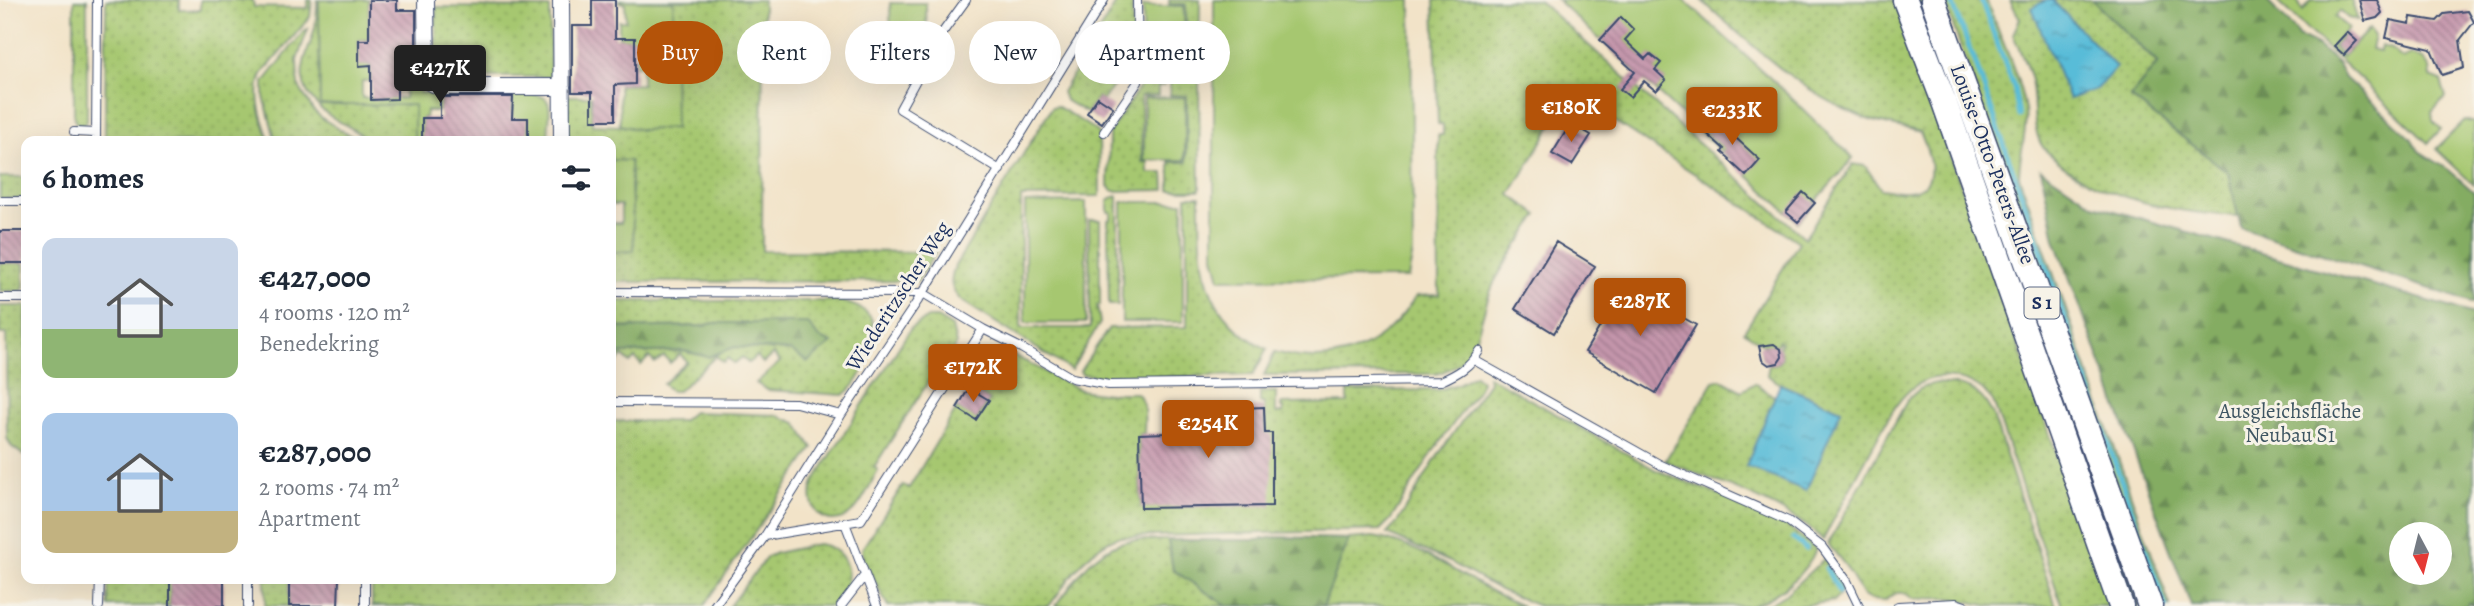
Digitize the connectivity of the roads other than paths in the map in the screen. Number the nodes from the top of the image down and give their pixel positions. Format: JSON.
{"nodes":[{"id":1,"x":97,"y":0,"type":"edge"},
{"id":2,"x":426,"y":0,"type":"edge"},
{"id":3,"x":561,"y":0,"type":"edge"},
{"id":4,"x":966,"y":0,"type":"edge"},
{"id":5,"x":1104,"y":0,"type":"edge"},
{"id":6,"x":1137,"y":0,"type":"edge"},
{"id":7,"x":1905,"y":0,"type":"edge"},
{"id":8,"x":1933,"y":0,"type":"edge"},
{"id":9,"x":562,"y":87,"type":"junction"},
{"id":10,"x":74,"y":132,"type":"dead end"},
{"id":11,"x":1104,"y":132,"type":"dead end"},
{"id":12,"x":92,"y":136,"type":"edge"},
{"id":13,"x":96,"y":136,"type":"edge"},
{"id":14,"x":562,"y":136,"type":"edge"},
{"id":15,"x":1000,"y":170,"type":"junction"},
{"id":16,"x":0,"y":201,"type":"edge"},
{"id":17,"x":21,"y":201,"type":"edge"},
{"id":18,"x":616,"y":292,"type":"edge"},
{"id":19,"x":923,"y":293,"type":"junction"},
{"id":20,"x":0,"y":298,"type":"edge"},
{"id":21,"x":21,"y":298,"type":"edge"},
{"id":22,"x":983,"y":329,"type":"junction"},
{"id":23,"x":1479,"y":351,"type":"dead end"},
{"id":24,"x":1474,"y":360,"type":"junction"},
{"id":25,"x":616,"y":402,"type":"edge"},
{"id":26,"x":842,"y":415,"type":"junction"},
{"id":27,"x":845,"y":523,"type":"junction"},
{"id":28,"x":765,"y":536,"type":"junction"},
{"id":29,"x":865,"y":575,"type":"junction"},
{"id":30,"x":100,"y":584,"type":"edge"},
{"id":31,"x":248,"y":584,"type":"edge"},
{"id":32,"x":365,"y":584,"type":"edge"},
{"id":33,"x":99,"y":606,"type":"edge"},
{"id":34,"x":248,"y":606,"type":"edge"},
{"id":35,"x":365,"y":606,"type":"edge"},
{"id":36,"x":714,"y":606,"type":"edge"},
{"id":37,"x":841,"y":606,"type":"edge"},
{"id":38,"x":877,"y":606,"type":"edge"},
{"id":39,"x":1859,"y":606,"type":"edge"},
{"id":40,"x":1898,"y":606,"type":"edge"},
{"id":41,"x":1965,"y":606,"type":"edge"},
{"id":42,"x":2121,"y":606,"type":"edge"},
{"id":43,"x":2150,"y":606,"type":"edge"}],
"edges":[{"from":1,"to":13,"type":"lane"},
{"from":2,"to":9,"type":"street"},
{"from":3,"to":9,"type":"street"},
{"from":4,"to":15,"type":"lane"},
{"from":5,"to":15,"type":"lane","name":"Wiederitzscher Weg"},
{"from":6,"to":11,"type":"lane"},
{"from":7,"to":42,"type":"main road","name":"Louise-Otto-Peters-Allee","number":"S 1"},
{"from":8,"to":43,"type":"main road","name":"Louise-Otto-Peters-Allee","number":"S 1"},
{"from":9,"to":14,"type":"street"},
{"from":10,"to":12,"type":"lane"},
{"from":15,"to":19,"type":"lane","name":"Wiederitzscher Weg"},
{"from":16,"to":17,"type":"lane"},
{"from":18,"to":19,"type":"lane"},
{"from":19,"to":22,"type":"lane"},
{"from":19,"to":26,"type":"lane","name":"Wiederitzscher Weg"},
{"from":20,"to":21,"type":"lane"},
{"from":22,"to":24,"type":"lane"},
{"from":22,"to":27,"type":"lane"},
{"from":23,"to":24,"type":"lane"},
{"from":24,"to":39,"type":"lane"},
{"from":25,"to":26,"type":"lane"},
{"from":26,"to":28,"type":"lane","name":"Wiederitzscher Weg"},
{"from":27,"to":28,"type":"lane"},
{"from":27,"to":29,"type":"lane"},
{"from":28,"to":36,"type":"lane","name":"Wiederitzscher Weg"},
{"from":29,"to":37,"type":"lane"},
{"from":29,"to":38,"type":"lane"},
{"from":30,"to":33,"type":"lane"},
{"from":31,"to":34,"type":"lane"},
{"from":32,"to":35,"type":"lane"},
{"from":40,"to":41,"type":"lane"}]}
